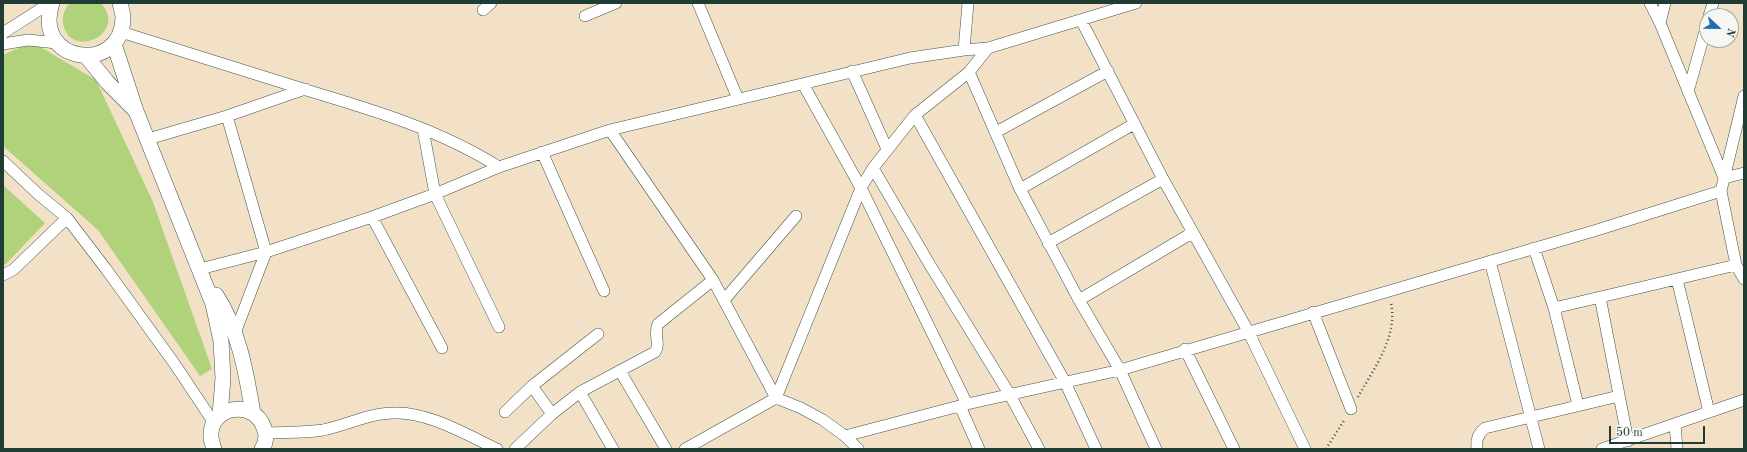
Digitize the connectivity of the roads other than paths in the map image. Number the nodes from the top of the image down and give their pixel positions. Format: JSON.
{"nodes":[{"id":1,"x":51,"y":3,"type":"edge"},
{"id":2,"x":120,"y":3,"type":"edge"},
{"id":3,"x":616,"y":3,"type":"edge"},
{"id":4,"x":698,"y":3,"type":"edge"},
{"id":5,"x":968,"y":3,"type":"edge"},
{"id":6,"x":1136,"y":3,"type":"edge"},
{"id":7,"x":1650,"y":3,"type":"edge"},
{"id":8,"x":1665,"y":3,"type":"edge"},
{"id":9,"x":591,"y":10,"type":"edge"},
{"id":10,"x":1081,"y":20,"type":"junction"},
{"id":11,"x":1660,"y":23,"type":"junction"},
{"id":12,"x":3,"y":33,"type":"edge"},
{"id":13,"x":117,"y":38,"type":"junction"},
{"id":14,"x":57,"y":43,"type":"junction"},
{"id":15,"x":3,"y":44,"type":"edge"},
{"id":16,"x":988,"y":48,"type":"junction"},
{"id":17,"x":1700,"y":48,"type":"edge"},
{"id":18,"x":964,"y":50,"type":"junction"},
{"id":19,"x":86,"y":56,"type":"junction"},
{"id":20,"x":852,"y":71,"type":"junction"},
{"id":21,"x":1108,"y":71,"type":"junction"},
{"id":22,"x":969,"y":72,"type":"junction"},
{"id":23,"x":803,"y":84,"type":"junction"},
{"id":24,"x":305,"y":89,"type":"junction"},
{"id":25,"x":1688,"y":92,"type":"junction"},
{"id":26,"x":1744,"y":96,"type":"edge"},
{"id":27,"x":738,"y":99,"type":"junction"},
{"id":28,"x":136,"y":111,"type":"junction"},
{"id":29,"x":915,"y":115,"type":"junction"},
{"id":30,"x":227,"y":116,"type":"junction"},
{"id":31,"x":1134,"y":124,"type":"junction"},
{"id":32,"x":423,"y":129,"type":"junction"},
{"id":33,"x":610,"y":130,"type":"junction"},
{"id":34,"x":996,"y":132,"type":"junction"},
{"id":35,"x":148,"y":139,"type":"junction"},
{"id":36,"x":887,"y":149,"type":"junction"},
{"id":37,"x":542,"y":152,"type":"junction"},
{"id":38,"x":3,"y":161,"type":"edge"},
{"id":39,"x":499,"y":167,"type":"junction"},
{"id":40,"x":873,"y":168,"type":"junction"},
{"id":41,"x":1744,"y":173,"type":"edge"},
{"id":42,"x":1724,"y":178,"type":"junction"},
{"id":43,"x":1163,"y":179,"type":"junction"},
{"id":44,"x":861,"y":188,"type":"junction"},
{"id":45,"x":1020,"y":189,"type":"junction"},
{"id":46,"x":1721,"y":191,"type":"junction"},
{"id":47,"x":435,"y":194,"type":"junction"},
{"id":48,"x":796,"y":216,"type":"dead end"},
{"id":49,"x":372,"y":217,"type":"junction"},
{"id":50,"x":67,"y":218,"type":"junction"},
{"id":51,"x":1192,"y":233,"type":"junction"},
{"id":52,"x":1048,"y":243,"type":"junction"},
{"id":53,"x":1534,"y":248,"type":"junction"},
{"id":54,"x":266,"y":252,"type":"junction"},
{"id":55,"x":1490,"y":261,"type":"junction"},
{"id":56,"x":1736,"y":265,"type":"junction"},
{"id":57,"x":200,"y":269,"type":"junction"},
{"id":58,"x":3,"y":275,"type":"edge"},
{"id":59,"x":1677,"y":279,"type":"junction"},
{"id":60,"x":713,"y":280,"type":"junction"},
{"id":61,"x":1744,"y":280,"type":"edge"},
{"id":62,"x":604,"y":291,"type":"dead end"},
{"id":63,"x":1600,"y":297,"type":"junction"},
{"id":64,"x":724,"y":299,"type":"junction"},
{"id":65,"x":1079,"y":300,"type":"junction"},
{"id":66,"x":1554,"y":308,"type":"junction"},
{"id":67,"x":1313,"y":312,"type":"junction"},
{"id":68,"x":499,"y":327,"type":"dead end"},
{"id":69,"x":1248,"y":331,"type":"junction"},
{"id":70,"x":235,"y":333,"type":"junction"},
{"id":71,"x":598,"y":334,"type":"dead end"},
{"id":72,"x":442,"y":348,"type":"dead end"},
{"id":73,"x":1186,"y":349,"type":"junction"},
{"id":74,"x":1120,"y":370,"type":"junction"},
{"id":75,"x":620,"y":371,"type":"junction"},
{"id":76,"x":1064,"y":382,"type":"junction"},
{"id":77,"x":532,"y":386,"type":"junction"},
{"id":78,"x":580,"y":392,"type":"junction"},
{"id":79,"x":1010,"y":395,"type":"junction"},
{"id":80,"x":1619,"y":396,"type":"junction"},
{"id":81,"x":776,"y":398,"type":"junction"},
{"id":82,"x":1744,"y":400,"type":"edge"},
{"id":83,"x":964,"y":405,"type":"junction"},
{"id":84,"x":1578,"y":405,"type":"junction"},
{"id":85,"x":1352,"y":409,"type":"road end"},
{"id":86,"x":506,"y":412,"type":"dead end"},
{"id":87,"x":1709,"y":412,"type":"junction"},
{"id":88,"x":253,"y":413,"type":"junction"},
{"id":89,"x":552,"y":414,"type":"junction"},
{"id":90,"x":1530,"y":417,"type":"junction"},
{"id":91,"x":217,"y":419,"type":"junction"},
{"id":92,"x":1675,"y":424,"type":"junction"},
{"id":93,"x":266,"y":433,"type":"junction"},
{"id":94,"x":846,"y":436,"type":"junction"},
{"id":95,"x":1628,"y":441,"type":"junction"},
{"id":96,"x":214,"y":449,"type":"edge"},
{"id":97,"x":262,"y":449,"type":"edge"},
{"id":98,"x":497,"y":449,"type":"edge"},
{"id":99,"x":515,"y":449,"type":"edge"},
{"id":100,"x":613,"y":449,"type":"edge"},
{"id":101,"x":666,"y":449,"type":"edge"},
{"id":102,"x":684,"y":449,"type":"edge"},
{"id":103,"x":858,"y":449,"type":"edge"},
{"id":104,"x":979,"y":449,"type":"edge"},
{"id":105,"x":1039,"y":449,"type":"edge"},
{"id":106,"x":1096,"y":449,"type":"edge"},
{"id":107,"x":1156,"y":449,"type":"edge"},
{"id":108,"x":1234,"y":449,"type":"edge"},
{"id":109,"x":1304,"y":449,"type":"edge"},
{"id":110,"x":1477,"y":449,"type":"edge"},
{"id":111,"x":1539,"y":449,"type":"edge"},
{"id":112,"x":1602,"y":449,"type":"edge"},
{"id":113,"x":1677,"y":449,"type":"edge"}],
"edges":[{"from":1,"to":12,"type":"street"},
{"from":1,"to":14,"type":"main road"},
{"from":2,"to":13,"type":"main road"},
{"from":3,"to":9,"type":"street"},
{"from":4,"to":27,"type":"street"},
{"from":5,"to":18,"type":"street"},
{"from":6,"to":10,"type":"street"},
{"from":7,"to":11,"type":"street"},
{"from":8,"to":11,"type":"street"},
{"from":10,"to":16,"type":"street"},
{"from":10,"to":21,"type":"street"},
{"from":11,"to":25,"type":"street"},
{"from":13,"to":19,"type":"main road"},
{"from":13,"to":24,"type":"street"},
{"from":13,"to":28,"type":"main road"},
{"from":14,"to":15,"type":"street"},
{"from":14,"to":19,"type":"main road"},
{"from":16,"to":18,"type":"street"},
{"from":16,"to":22,"type":"street"},
{"from":17,"to":25,"type":"street"},
{"from":18,"to":20,"type":"street"},
{"from":19,"to":28,"type":"main road"},
{"from":20,"to":23,"type":"street"},
{"from":20,"to":36,"type":"street"},
{"from":21,"to":31,"type":"street"},
{"from":21,"to":34,"type":"street"},
{"from":22,"to":29,"type":"street"},
{"from":22,"to":34,"type":"street"},
{"from":23,"to":27,"type":"street"},
{"from":23,"to":44,"type":"street"},
{"from":24,"to":30,"type":"street"},
{"from":24,"to":32,"type":"street"},
{"from":25,"to":42,"type":"street"},
{"from":26,"to":42,"type":"street"},
{"from":27,"to":33,"type":"street"},
{"from":28,"to":35,"type":"main road"},
{"from":29,"to":36,"type":"street"},
{"from":29,"to":76,"type":"street"},
{"from":30,"to":35,"type":"street"},
{"from":30,"to":54,"type":"street"},
{"from":31,"to":43,"type":"street"},
{"from":31,"to":45,"type":"street"},
{"from":32,"to":39,"type":"street"},
{"from":32,"to":47,"type":"street"},
{"from":33,"to":37,"type":"street"},
{"from":33,"to":60,"type":"street"},
{"from":34,"to":45,"type":"street"},
{"from":35,"to":57,"type":"main road"},
{"from":36,"to":40,"type":"street"},
{"from":37,"to":39,"type":"street"},
{"from":37,"to":62,"type":"street"},
{"from":38,"to":50,"type":"street"},
{"from":39,"to":47,"type":"street"},
{"from":40,"to":44,"type":"street"},
{"from":40,"to":79,"type":"street"},
{"from":41,"to":42,"type":"street"},
{"from":42,"to":46,"type":"street"},
{"from":43,"to":51,"type":"street"},
{"from":43,"to":52,"type":"street"},
{"from":44,"to":81,"type":"street"},
{"from":44,"to":83,"type":"street"},
{"from":45,"to":52,"type":"street"},
{"from":46,"to":53,"type":"street"},
{"from":46,"to":56,"type":"street"},
{"from":47,"to":49,"type":"street"},
{"from":47,"to":68,"type":"street"},
{"from":48,"to":64,"type":"street"},
{"from":49,"to":54,"type":"street"},
{"from":49,"to":72,"type":"street"},
{"from":50,"to":58,"type":"street"},
{"from":50,"to":91,"type":"street"},
{"from":51,"to":65,"type":"street"},
{"from":51,"to":69,"type":"street"},
{"from":52,"to":65,"type":"street"},
{"from":53,"to":55,"type":"street"},
{"from":53,"to":66,"type":"street"},
{"from":54,"to":57,"type":"street"},
{"from":54,"to":70,"type":"street"},
{"from":55,"to":67,"type":"street"},
{"from":55,"to":90,"type":"street"},
{"from":56,"to":59,"type":"street"},
{"from":56,"to":61,"type":"street"},
{"from":57,"to":70,"type":"main road"},
{"from":57,"to":91,"type":"main road"},
{"from":59,"to":63,"type":"street"},
{"from":59,"to":87,"type":"street"},
{"from":60,"to":64,"type":"street"},
{"from":60,"to":75,"type":"street"},
{"from":63,"to":66,"type":"street"},
{"from":63,"to":80,"type":"street"},
{"from":64,"to":81,"type":"street"},
{"from":65,"to":74,"type":"street"},
{"from":66,"to":84,"type":"street"},
{"from":67,"to":69,"type":"street"},
{"from":67,"to":85,"type":"street"},
{"from":69,"to":73,"type":"street"},
{"from":69,"to":109,"type":"street"},
{"from":70,"to":88,"type":"main road"},
{"from":71,"to":77,"type":"street"},
{"from":73,"to":74,"type":"street"},
{"from":73,"to":108,"type":"street"},
{"from":74,"to":76,"type":"street"},
{"from":74,"to":107,"type":"street"},
{"from":75,"to":78,"type":"street"},
{"from":75,"to":101,"type":"street"},
{"from":76,"to":79,"type":"street"},
{"from":76,"to":106,"type":"street"},
{"from":77,"to":86,"type":"street"},
{"from":77,"to":89,"type":"street"},
{"from":78,"to":89,"type":"street"},
{"from":78,"to":100,"type":"street"},
{"from":79,"to":83,"type":"street"},
{"from":79,"to":105,"type":"street"},
{"from":80,"to":84,"type":"street"},
{"from":80,"to":95,"type":"street"},
{"from":81,"to":94,"type":"street"},
{"from":81,"to":102,"type":"street"},
{"from":82,"to":87,"type":"street"},
{"from":83,"to":94,"type":"street"},
{"from":83,"to":104,"type":"street"},
{"from":84,"to":90,"type":"street"},
{"from":87,"to":92,"type":"street"},
{"from":88,"to":91,"type":"main road"},
{"from":88,"to":93,"type":"main road"},
{"from":89,"to":99,"type":"street"},
{"from":90,"to":110,"type":"street"},
{"from":90,"to":111,"type":"street"},
{"from":91,"to":96,"type":"main road"},
{"from":92,"to":95,"type":"street"},
{"from":92,"to":113,"type":"street"},
{"from":93,"to":97,"type":"main road"},
{"from":93,"to":98,"type":"street"},
{"from":94,"to":103,"type":"street"},
{"from":95,"to":112,"type":"street"}]}
